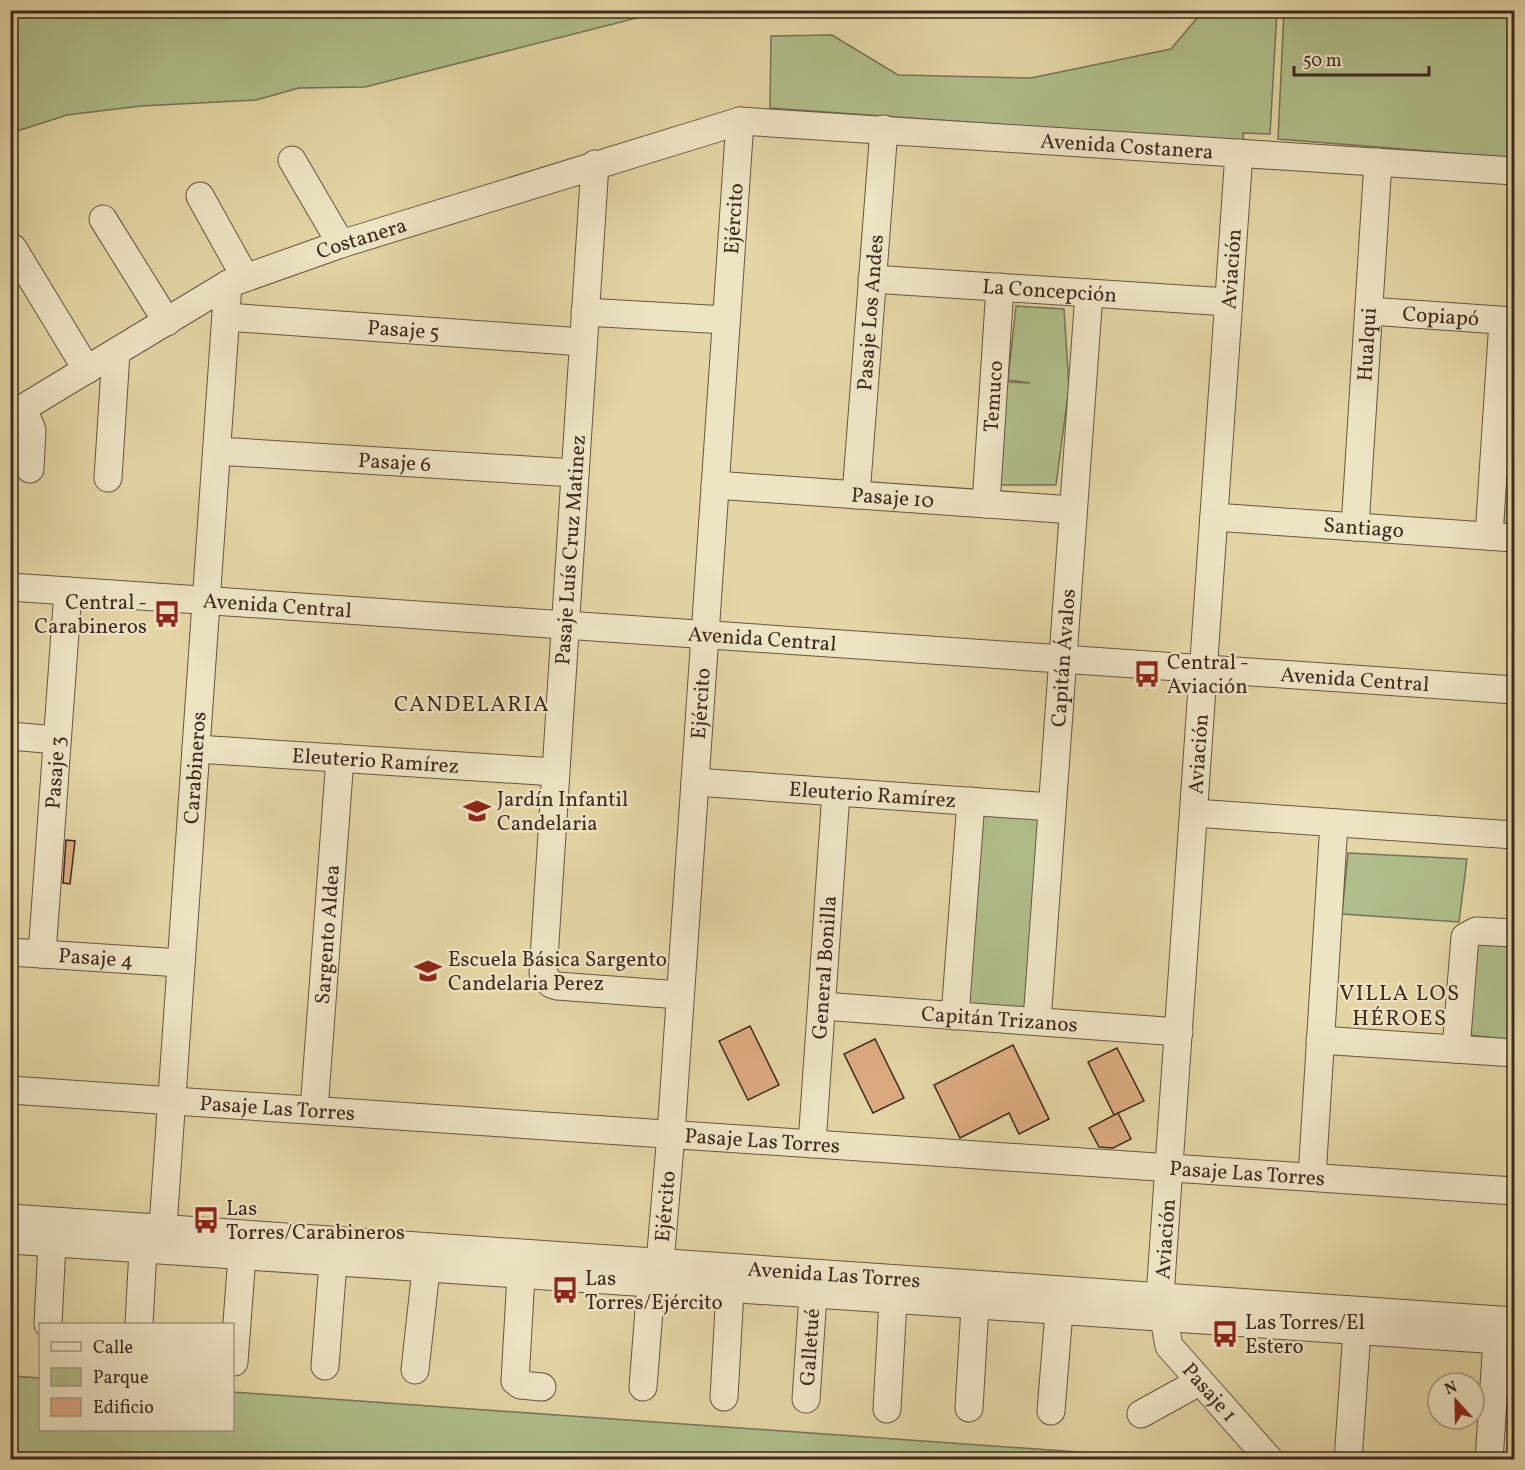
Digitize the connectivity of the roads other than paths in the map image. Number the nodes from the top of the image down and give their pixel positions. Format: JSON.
{"nodes":[{"id":1,"x":740,"y":120,"type":"junction"},
{"id":2,"x":884,"y":129,"type":"junction"},
{"id":3,"x":1239,"y":153,"type":"junction"},
{"id":4,"x":291,"y":160,"type":"dead end"},
{"id":5,"x":1378,"y":162,"type":"junction"},
{"id":6,"x":595,"y":164,"type":"junction"},
{"id":7,"x":1515,"y":171,"type":"edge"},
{"id":8,"x":200,"y":196,"type":"dead end"},
{"id":9,"x":103,"y":219,"type":"dead end"},
{"id":10,"x":341,"y":244,"type":"junction"},
{"id":11,"x":13,"y":248,"type":"dead end"},
{"id":12,"x":872,"y":279,"type":"junction"},
{"id":13,"x":236,"y":281,"type":"junction"},
{"id":14,"x":1000,"y":287,"type":"junction"},
{"id":15,"x":1089,"y":293,"type":"junction"},
{"id":16,"x":1228,"y":302,"type":"junction"},
{"id":17,"x":585,"y":312,"type":"junction"},
{"id":18,"x":1369,"y":312,"type":"junction"},
{"id":19,"x":226,"y":317,"type":"junction"},
{"id":20,"x":726,"y":320,"type":"junction"},
{"id":21,"x":1509,"y":321,"type":"edge"},
{"id":22,"x":166,"y":322,"type":"junction"},
{"id":23,"x":583,"y":342,"type":"junction"},
{"id":24,"x":116,"y":353,"type":"junction"},
{"id":25,"x":87,"y":370,"type":"junction"},
{"id":26,"x":17,"y":412,"type":"edge"},
{"id":27,"x":217,"y":451,"type":"junction"},
{"id":28,"x":30,"y":469,"type":"dead end"},
{"id":29,"x":575,"y":473,"type":"junction"},
{"id":30,"x":108,"y":478,"type":"dead end"},
{"id":31,"x":715,"y":485,"type":"junction"},
{"id":32,"x":856,"y":495,"type":"junction"},
{"id":33,"x":986,"y":504,"type":"junction"},
{"id":34,"x":1073,"y":510,"type":"junction"},
{"id":35,"x":1214,"y":517,"type":"junction"},
{"id":36,"x":1355,"y":527,"type":"junction"},
{"id":37,"x":1502,"y":537,"type":"edge"},
{"id":38,"x":10,"y":587,"type":"edge"},
{"id":39,"x":68,"y":591,"type":"junction"},
{"id":40,"x":206,"y":600,"type":"junction"},
{"id":41,"x":565,"y":625,"type":"junction"},
{"id":42,"x":705,"y":634,"type":"junction"},
{"id":43,"x":1062,"y":659,"type":"junction"},
{"id":44,"x":1203,"y":668,"type":"junction"},
{"id":45,"x":1515,"y":690,"type":"edge"},
{"id":46,"x":10,"y":736,"type":"edge"},
{"id":47,"x":57,"y":740,"type":"junction"},
{"id":48,"x":196,"y":749,"type":"junction"},
{"id":49,"x":340,"y":759,"type":"junction"},
{"id":50,"x":555,"y":772,"type":"junction"},
{"id":51,"x":695,"y":782,"type":"junction"},
{"id":52,"x":836,"y":792,"type":"junction"},
{"id":53,"x":971,"y":801,"type":"junction"},
{"id":54,"x":1052,"y":807,"type":"junction"},
{"id":55,"x":1194,"y":813,"type":"junction"},
{"id":56,"x":1334,"y":822,"type":"junction"},
{"id":57,"x":1515,"y":835,"type":"edge"},
{"id":58,"x":1515,"y":933,"type":"edge"},
{"id":59,"x":10,"y":952,"type":"edge"},
{"id":60,"x":42,"y":954,"type":"junction"},
{"id":61,"x":181,"y":963,"type":"junction"},
{"id":62,"x":680,"y":995,"type":"junction"},
{"id":63,"x":822,"y":1006,"type":"junction"},
{"id":64,"x":955,"y":1016,"type":"junction"},
{"id":65,"x":1037,"y":1022,"type":"junction"},
{"id":66,"x":1179,"y":1032,"type":"junction"},
{"id":67,"x":1320,"y":1040,"type":"junction"},
{"id":68,"x":1456,"y":1049,"type":"junction"},
{"id":69,"x":1515,"y":1053,"type":"edge"},
{"id":70,"x":10,"y":1090,"type":"edge"},
{"id":71,"x":171,"y":1101,"type":"junction"},
{"id":72,"x":314,"y":1110,"type":"junction"},
{"id":73,"x":671,"y":1134,"type":"junction"},
{"id":74,"x":812,"y":1144,"type":"junction"},
{"id":75,"x":1170,"y":1169,"type":"junction"},
{"id":76,"x":1312,"y":1177,"type":"junction"},
{"id":77,"x":1515,"y":1191,"type":"edge"},
{"id":78,"x":10,"y":1218,"type":"edge"},
{"id":79,"x":10,"y":1240,"type":"edge"},
{"id":80,"x":154,"y":1242,"type":"junction"},
{"id":81,"x":52,"y":1243,"type":"junction"},
{"id":82,"x":242,"y":1256,"type":"junction"},
{"id":83,"x":333,"y":1263,"type":"junction"},
{"id":84,"x":426,"y":1269,"type":"junction"},
{"id":85,"x":655,"y":1274,"type":"junction"},
{"id":86,"x":521,"y":1275,"type":"junction"},
{"id":87,"x":730,"y":1291,"type":"junction"},
{"id":88,"x":813,"y":1296,"type":"junction"},
{"id":89,"x":893,"y":1301,"type":"junction"},
{"id":90,"x":975,"y":1307,"type":"junction"},
{"id":91,"x":1162,"y":1308,"type":"junction"},
{"id":92,"x":1059,"y":1312,"type":"junction"},
{"id":93,"x":48,"y":1323,"type":"edge"},
{"id":94,"x":139,"y":1323,"type":"edge"},
{"id":95,"x":1357,"y":1331,"type":"junction"},
{"id":96,"x":1509,"y":1334,"type":"edge"},
{"id":97,"x":234,"y":1362,"type":"dead end"},
{"id":98,"x":325,"y":1366,"type":"dead end"},
{"id":99,"x":415,"y":1370,"type":"dead end"},
{"id":100,"x":1199,"y":1382,"type":"junction"},
{"id":101,"x":542,"y":1387,"type":"dead end"},
{"id":102,"x":643,"y":1387,"type":"dead end"},
{"id":103,"x":724,"y":1397,"type":"dead end"},
{"id":104,"x":806,"y":1399,"type":"dead end"},
{"id":105,"x":969,"y":1408,"type":"dead end"},
{"id":106,"x":887,"y":1409,"type":"dead end"},
{"id":107,"x":1051,"y":1411,"type":"dead end"},
{"id":108,"x":1141,"y":1414,"type":"dead end"},
{"id":109,"x":1257,"y":1456,"type":"edge"},
{"id":110,"x":1348,"y":1460,"type":"edge"},
{"id":111,"x":1488,"y":1460,"type":"edge"}],
"edges":[{"from":1,"to":2,"type":"street","name":"Avenida Costanera"},
{"from":1,"to":6,"type":"street","name":"Costanera"},
{"from":1,"to":20,"type":"street","name":"Ejército"},
{"from":2,"to":3,"type":"street","name":"Avenida Costanera"},
{"from":2,"to":12,"type":"street","name":"Pasaje Los Andes"},
{"from":3,"to":5,"type":"street","name":"Avenida Costanera"},
{"from":3,"to":16,"type":"street","name":"Aviación"},
{"from":4,"to":10,"type":"street"},
{"from":5,"to":7,"type":"street","name":"Avenida Costanera"},
{"from":5,"to":18,"type":"street","name":"Hualqui"},
{"from":6,"to":10,"type":"street","name":"Costanera"},
{"from":6,"to":17,"type":"street","name":"Pasaje Luís Cruz Matinez"},
{"from":8,"to":13,"type":"street"},
{"from":9,"to":22,"type":"street"},
{"from":10,"to":13,"type":"street","name":"Costanera"},
{"from":11,"to":25,"type":"street"},
{"from":12,"to":14,"type":"street","name":"La Concepción"},
{"from":12,"to":32,"type":"street","name":"Pasaje Los Andes"},
{"from":13,"to":19,"type":"street","name":"Carabineros"},
{"from":13,"to":22,"type":"street","name":"Costanera"},
{"from":14,"to":15,"type":"street","name":"La Concepción"},
{"from":14,"to":33,"type":"street","name":"Temuco"},
{"from":15,"to":16,"type":"street","name":"La Concepción"},
{"from":15,"to":34,"type":"street","name":"Capitán Ávalos"},
{"from":16,"to":35,"type":"street","name":"Aviación"},
{"from":17,"to":20,"type":"street"},
{"from":17,"to":23,"type":"street","name":"Pasaje Luís Cruz Matinez"},
{"from":18,"to":21,"type":"street","name":"Copiapó"},
{"from":18,"to":36,"type":"street","name":"Hualqui"},
{"from":19,"to":23,"type":"street","name":"Pasaje 5"},
{"from":19,"to":27,"type":"street","name":"Carabineros"},
{"from":20,"to":31,"type":"street","name":"Ejército"},
{"from":21,"to":37,"type":"street"},
{"from":22,"to":24,"type":"street","name":"Costanera"},
{"from":23,"to":29,"type":"street","name":"Pasaje Luís Cruz Matinez"},
{"from":24,"to":25,"type":"street","name":"Costanera"},
{"from":24,"to":30,"type":"street"},
{"from":25,"to":26,"type":"street","name":"Costanera"},
{"from":26,"to":28,"type":"street"},
{"from":27,"to":29,"type":"street","name":"Pasaje 6"},
{"from":27,"to":40,"type":"street","name":"Carabineros"},
{"from":29,"to":41,"type":"street","name":"Pasaje Luís Cruz Matinez"},
{"from":31,"to":32,"type":"street","name":"Pasaje 10"},
{"from":31,"to":42,"type":"street","name":"Ejército"},
{"from":32,"to":33,"type":"street","name":"Pasaje 10"},
{"from":33,"to":34,"type":"street","name":"Pasaje 10"},
{"from":34,"to":43,"type":"street","name":"Capitán Ávalos"},
{"from":35,"to":36,"type":"street","name":"Santiago"},
{"from":35,"to":44,"type":"street","name":"Aviación"},
{"from":36,"to":37,"type":"street","name":"Santiago"},
{"from":38,"to":39,"type":"street","name":"Avenida Central"},
{"from":39,"to":40,"type":"street","name":"Avenida Central"},
{"from":39,"to":47,"type":"street","name":"Pasaje 3"},
{"from":40,"to":41,"type":"street","name":"Avenida Central"},
{"from":40,"to":48,"type":"street","name":"Carabineros"},
{"from":41,"to":42,"type":"street","name":"Avenida Central"},
{"from":41,"to":50,"type":"street","name":"Pasaje Luís Cruz Matinez"},
{"from":42,"to":43,"type":"street","name":"Avenida Central"},
{"from":42,"to":51,"type":"street","name":"Ejército"},
{"from":43,"to":44,"type":"street","name":"Avenida Central"},
{"from":43,"to":54,"type":"street","name":"Capitán Ávalos"},
{"from":44,"to":45,"type":"street","name":"Avenida Central"},
{"from":44,"to":55,"type":"street","name":"Aviación"},
{"from":46,"to":47,"type":"street"},
{"from":47,"to":60,"type":"street","name":"Pasaje 3"},
{"from":48,"to":49,"type":"street","name":"Eleuterio Ramírez"},
{"from":48,"to":61,"type":"street","name":"Carabineros"},
{"from":49,"to":50,"type":"street","name":"Eleuterio Ramírez"},
{"from":49,"to":72,"type":"street","name":"Sargento Aldea"},
{"from":50,"to":62,"type":"street","name":"Pasaje Luís Cruz Matinez"},
{"from":51,"to":52,"type":"street","name":"Eleuterio Ramírez"},
{"from":51,"to":62,"type":"street","name":"Ejército"},
{"from":52,"to":53,"type":"street","name":"Eleuterio Ramírez"},
{"from":52,"to":63,"type":"street","name":"General Bonilla"},
{"from":53,"to":54,"type":"street","name":"Eleuterio Ramírez"},
{"from":53,"to":64,"type":"street"},
{"from":54,"to":65,"type":"street","name":"Capitán Ávalos"},
{"from":55,"to":56,"type":"street"},
{"from":55,"to":66,"type":"street","name":"Aviación"},
{"from":56,"to":57,"type":"street"},
{"from":56,"to":67,"type":"street"},
{"from":58,"to":68,"type":"street"},
{"from":59,"to":60,"type":"street","name":"Pasaje 4"},
{"from":60,"to":61,"type":"street","name":"Pasaje 4"},
{"from":61,"to":71,"type":"street","name":"Carabineros"},
{"from":62,"to":73,"type":"street","name":"Ejército"},
{"from":63,"to":64,"type":"street","name":"Capitán Trizanos"},
{"from":63,"to":74,"type":"street","name":"General Bonilla"},
{"from":64,"to":65,"type":"street","name":"Capitán Trizanos"},
{"from":65,"to":66,"type":"street","name":"Capitán Trizanos"},
{"from":66,"to":75,"type":"street","name":"Aviación"},
{"from":67,"to":68,"type":"street"},
{"from":67,"to":76,"type":"street"},
{"from":68,"to":69,"type":"street"},
{"from":70,"to":71,"type":"street","name":"Pasaje Las Torres"},
{"from":71,"to":72,"type":"street","name":"Pasaje Las Torres"},
{"from":71,"to":80,"type":"street","name":"Carabineros"},
{"from":72,"to":73,"type":"street","name":"Pasaje Las Torres"},
{"from":73,"to":74,"type":"street","name":"Pasaje Las Torres"},
{"from":73,"to":85,"type":"street","name":"Ejército"},
{"from":74,"to":75,"type":"street","name":"Pasaje Las Torres"},
{"from":75,"to":76,"type":"street","name":"Pasaje Las Torres"},
{"from":75,"to":91,"type":"street","name":"Aviación"},
{"from":76,"to":77,"type":"street","name":"Pasaje Las Torres"},
{"from":78,"to":80,"type":"street","name":"Avenida Las Torres"},
{"from":79,"to":81,"type":"street","name":"Avenida Las Torres"},
{"from":80,"to":81,"type":"street","name":"Avenida Las Torres"},
{"from":80,"to":82,"type":"street","name":"Avenida Las Torres"},
{"from":80,"to":85,"type":"street","name":"Avenida Las Torres"},
{"from":80,"to":94,"type":"street","name":"Carabineros"},
{"from":81,"to":93,"type":"street"},
{"from":82,"to":83,"type":"street","name":"Avenida Las Torres"},
{"from":82,"to":97,"type":"street"},
{"from":83,"to":84,"type":"street","name":"Avenida Las Torres"},
{"from":83,"to":98,"type":"street"},
{"from":84,"to":86,"type":"street","name":"Avenida Las Torres"},
{"from":84,"to":99,"type":"street"},
{"from":85,"to":86,"type":"street","name":"Avenida Las Torres"},
{"from":85,"to":87,"type":"street","name":"Avenida Las Torres"},
{"from":85,"to":91,"type":"street","name":"Avenida Las Torres"},
{"from":85,"to":102,"type":"street","name":"Ejército"},
{"from":86,"to":101,"type":"street"},
{"from":87,"to":88,"type":"street","name":"Avenida Las Torres"},
{"from":87,"to":103,"type":"street"},
{"from":88,"to":89,"type":"street","name":"Avenida Las Torres"},
{"from":88,"to":104,"type":"street","name":"Galletué"},
{"from":89,"to":90,"type":"street","name":"Avenida Las Torres"},
{"from":89,"to":106,"type":"street"},
{"from":90,"to":92,"type":"street","name":"Avenida Las Torres"},
{"from":90,"to":105,"type":"street"},
{"from":91,"to":92,"type":"street","name":"Avenida Las Torres"},
{"from":91,"to":95,"type":"street","name":"Avenida Las Torres"},
{"from":91,"to":96,"type":"street","name":"Avenida Las Torres"},
{"from":91,"to":100,"type":"street","name":"Pasaje 1"},
{"from":92,"to":107,"type":"street"},
{"from":95,"to":96,"type":"street","name":"Avenida Las Torres"},
{"from":95,"to":110,"type":"street"},
{"from":96,"to":111,"type":"street"},
{"from":100,"to":108,"type":"street"},
{"from":100,"to":109,"type":"street","name":"Pasaje 1"}]}
